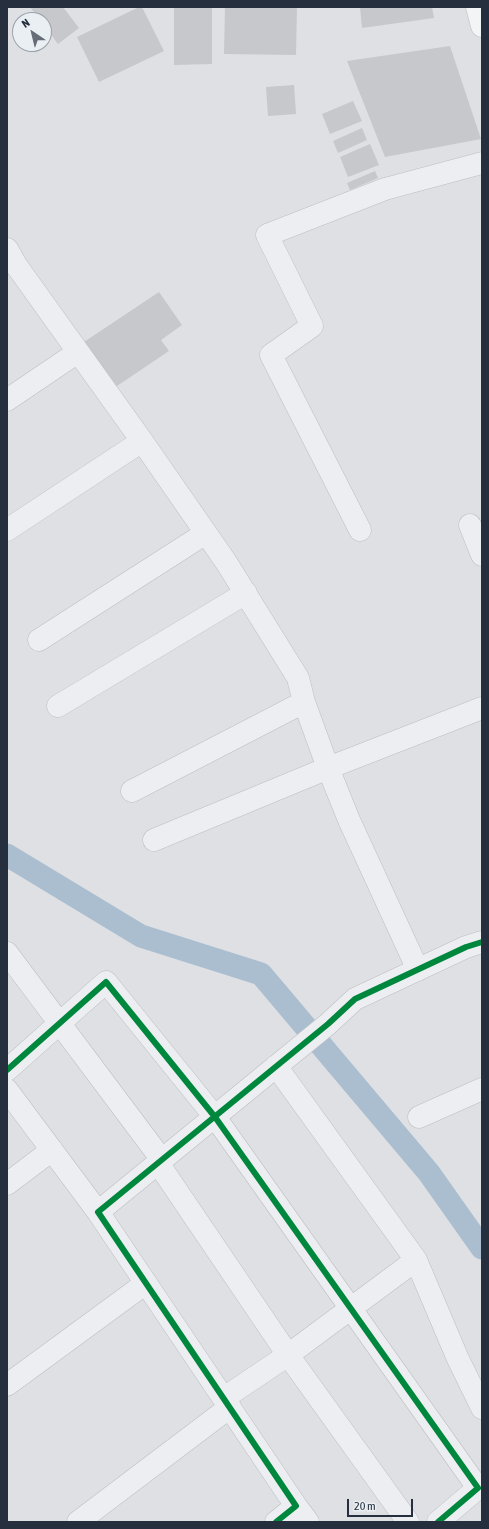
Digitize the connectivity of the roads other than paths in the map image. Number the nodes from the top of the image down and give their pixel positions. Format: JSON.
{"nodes":[{"id":1,"x":477,"y":7,"type":"edge"},
{"id":2,"x":482,"y":26,"type":"edge"},
{"id":3,"x":482,"y":162,"type":"edge"},
{"id":4,"x":10,"y":261,"type":"edge"},
{"id":5,"x":78,"y":352,"type":"junction"},
{"id":6,"x":7,"y":400,"type":"edge"},
{"id":7,"x":142,"y":441,"type":"junction"},
{"id":8,"x":470,"y":525,"type":"dead end"},
{"id":9,"x":7,"y":530,"type":"edge"},
{"id":10,"x":360,"y":530,"type":"dead end"},
{"id":11,"x":206,"y":533,"type":"junction"},
{"id":12,"x":482,"y":555,"type":"edge"},
{"id":13,"x":246,"y":593,"type":"junction"},
{"id":14,"x":40,"y":640,"type":"dead end"},
{"id":15,"x":304,"y":702,"type":"junction"},
{"id":16,"x":58,"y":706,"type":"dead end"},
{"id":17,"x":482,"y":708,"type":"edge"},
{"id":18,"x":328,"y":768,"type":"junction"},
{"id":19,"x":132,"y":791,"type":"dead end"},
{"id":20,"x":154,"y":840,"type":"dead end"},
{"id":21,"x":482,"y":942,"type":"edge"},
{"id":22,"x":7,"y":953,"type":"edge"},
{"id":23,"x":418,"y":970,"type":"junction"},
{"id":24,"x":60,"y":1025,"type":"junction"},
{"id":25,"x":276,"y":1066,"type":"junction"},
{"id":26,"x":7,"y":1070,"type":"edge"},
{"id":27,"x":482,"y":1089,"type":"edge"},
{"id":28,"x":7,"y":1090,"type":"edge"},
{"id":29,"x":215,"y":1117,"type":"junction"},
{"id":30,"x":419,"y":1118,"type":"dead end"},
{"id":31,"x":52,"y":1150,"type":"junction"},
{"id":32,"x":160,"y":1162,"type":"junction"},
{"id":33,"x":7,"y":1184,"type":"edge"},
{"id":34,"x":98,"y":1212,"type":"junction"},
{"id":35,"x":416,"y":1260,"type":"junction"},
{"id":36,"x":146,"y":1283,"type":"junction"},
{"id":37,"x":351,"y":1307,"type":"junction"},
{"id":38,"x":288,"y":1354,"type":"junction"},
{"id":39,"x":7,"y":1385,"type":"edge"},
{"id":40,"x":227,"y":1402,"type":"junction"},
{"id":41,"x":482,"y":1408,"type":"edge"},
{"id":42,"x":480,"y":1486,"type":"edge"},
{"id":43,"x":302,"y":1514,"type":"edge"},
{"id":44,"x":78,"y":1522,"type":"edge"},
{"id":45,"x":276,"y":1522,"type":"edge"},
{"id":46,"x":408,"y":1522,"type":"edge"},
{"id":47,"x":438,"y":1522,"type":"edge"}],
"edges":[{"from":1,"to":2,"type":"main road"},
{"from":3,"to":10,"type":"street"},
{"from":4,"to":5,"type":"street"},
{"from":5,"to":6,"type":"street"},
{"from":5,"to":7,"type":"street"},
{"from":7,"to":9,"type":"street"},
{"from":7,"to":11,"type":"street"},
{"from":8,"to":12,"type":"street"},
{"from":11,"to":13,"type":"street"},
{"from":11,"to":14,"type":"street"},
{"from":13,"to":15,"type":"street"},
{"from":13,"to":16,"type":"street"},
{"from":15,"to":18,"type":"street"},
{"from":15,"to":19,"type":"street"},
{"from":17,"to":18,"type":"street"},
{"from":18,"to":20,"type":"street"},
{"from":18,"to":23,"type":"street"},
{"from":21,"to":23,"type":"street"},
{"from":22,"to":24,"type":"street"},
{"from":23,"to":25,"type":"street"},
{"from":24,"to":26,"type":"street"},
{"from":24,"to":29,"type":"street"},
{"from":24,"to":32,"type":"street"},
{"from":25,"to":29,"type":"street"},
{"from":25,"to":35,"type":"street"},
{"from":27,"to":30,"type":"street"},
{"from":28,"to":31,"type":"street"},
{"from":29,"to":32,"type":"street"},
{"from":29,"to":37,"type":"street"},
{"from":31,"to":33,"type":"street"},
{"from":31,"to":34,"type":"street"},
{"from":32,"to":34,"type":"street"},
{"from":32,"to":38,"type":"street"},
{"from":34,"to":36,"type":"street"},
{"from":35,"to":37,"type":"street"},
{"from":35,"to":41,"type":"street"},
{"from":36,"to":39,"type":"street"},
{"from":36,"to":40,"type":"street"},
{"from":37,"to":38,"type":"street"},
{"from":37,"to":42,"type":"street"},
{"from":38,"to":40,"type":"street"},
{"from":38,"to":46,"type":"street"},
{"from":40,"to":43,"type":"street"},
{"from":40,"to":44,"type":"street"},
{"from":42,"to":47,"type":"street"},
{"from":43,"to":45,"type":"street"}]}
